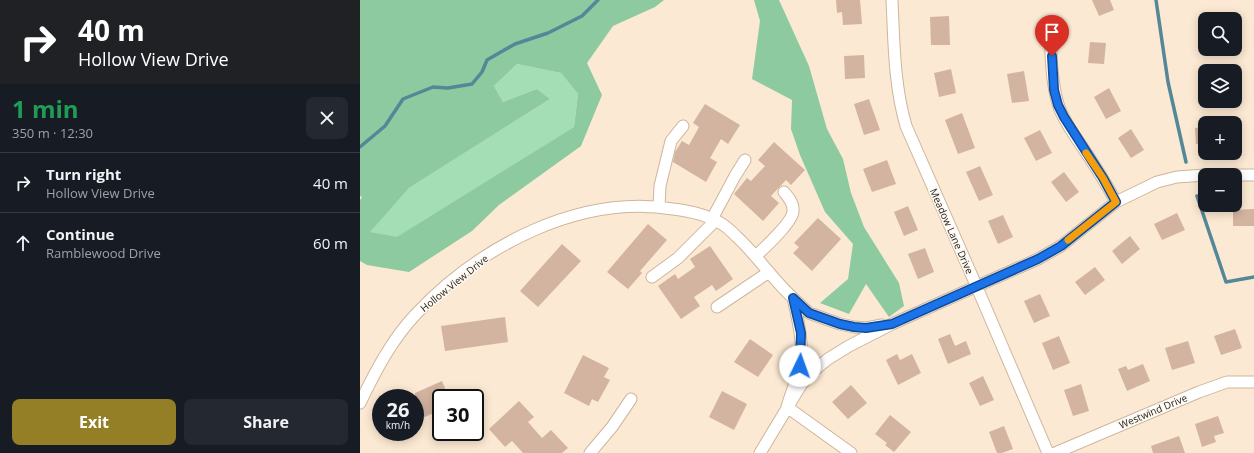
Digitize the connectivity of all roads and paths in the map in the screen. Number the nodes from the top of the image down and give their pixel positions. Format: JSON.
{"nodes":[{"id":1,"x":892,"y":0,"type":"edge"},
{"id":2,"x":1050,"y":28,"type":"dead end"},
{"id":3,"x":683,"y":126,"type":"dead end"},
{"id":4,"x":745,"y":160,"type":"dead end"},
{"id":5,"x":1242,"y":175,"type":"edge"},
{"id":6,"x":1254,"y":175,"type":"edge"},
{"id":7,"x":1198,"y":176,"type":"edge"},
{"id":8,"x":784,"y":192,"type":"dead end"},
{"id":9,"x":1116,"y":202,"type":"junction"},
{"id":10,"x":659,"y":207,"type":"junction"},
{"id":11,"x":713,"y":220,"type":"junction"},
{"id":12,"x":756,"y":256,"type":"junction"},
{"id":13,"x":769,"y":272,"type":"junction"},
{"id":14,"x":652,"y":277,"type":"dead end"},
{"id":15,"x":976,"y":285,"type":"junction"},
{"id":16,"x":793,"y":298,"type":"junction"},
{"id":17,"x":717,"y":307,"type":"dead end"},
{"id":18,"x":892,"y":324,"type":"junction"},
{"id":19,"x":1254,"y":382,"type":"edge"},
{"id":20,"x":631,"y":399,"type":"dead end"},
{"id":21,"x":360,"y":403,"type":"edge"},
{"id":22,"x":787,"y":407,"type":"junction"},
{"id":23,"x":590,"y":453,"type":"edge"},
{"id":24,"x":760,"y":453,"type":"edge"},
{"id":25,"x":851,"y":453,"type":"edge"},
{"id":26,"x":1048,"y":453,"type":"edge"},
{"id":27,"x":1056,"y":453,"type":"edge"}],
"edges":[{"from":1,"to":15,"type":"street","name":"Meadow Lane Drive"},
{"from":2,"to":9,"type":"street"},
{"from":3,"to":10,"type":"street"},
{"from":4,"to":11,"type":"street"},
{"from":5,"to":6,"type":"street"},
{"from":7,"to":9,"type":"street"},
{"from":8,"to":12,"type":"street"},
{"from":9,"to":15,"type":"street"},
{"from":10,"to":11,"type":"street","name":"Hollow View Drive"},
{"from":10,"to":21,"type":"street","name":"Hollow View Drive"},
{"from":11,"to":12,"type":"street","name":"Hollow View Drive"},
{"from":11,"to":14,"type":"street"},
{"from":12,"to":13,"type":"street","name":"Hollow View Drive"},
{"from":13,"to":16,"type":"street","name":"Hollow View Drive"},
{"from":13,"to":17,"type":"street"},
{"from":15,"to":18,"type":"street"},
{"from":15,"to":26,"type":"street","name":"Meadow Lane Drive"},
{"from":16,"to":18,"type":"street","name":"Hollow View Drive"},
{"from":16,"to":22,"type":"street"},
{"from":18,"to":22,"type":"street"},
{"from":19,"to":27,"type":"street","name":"Westwind Drive"},
{"from":20,"to":23,"type":"street"},
{"from":22,"to":24,"type":"street"},
{"from":22,"to":25,"type":"street"}]}
